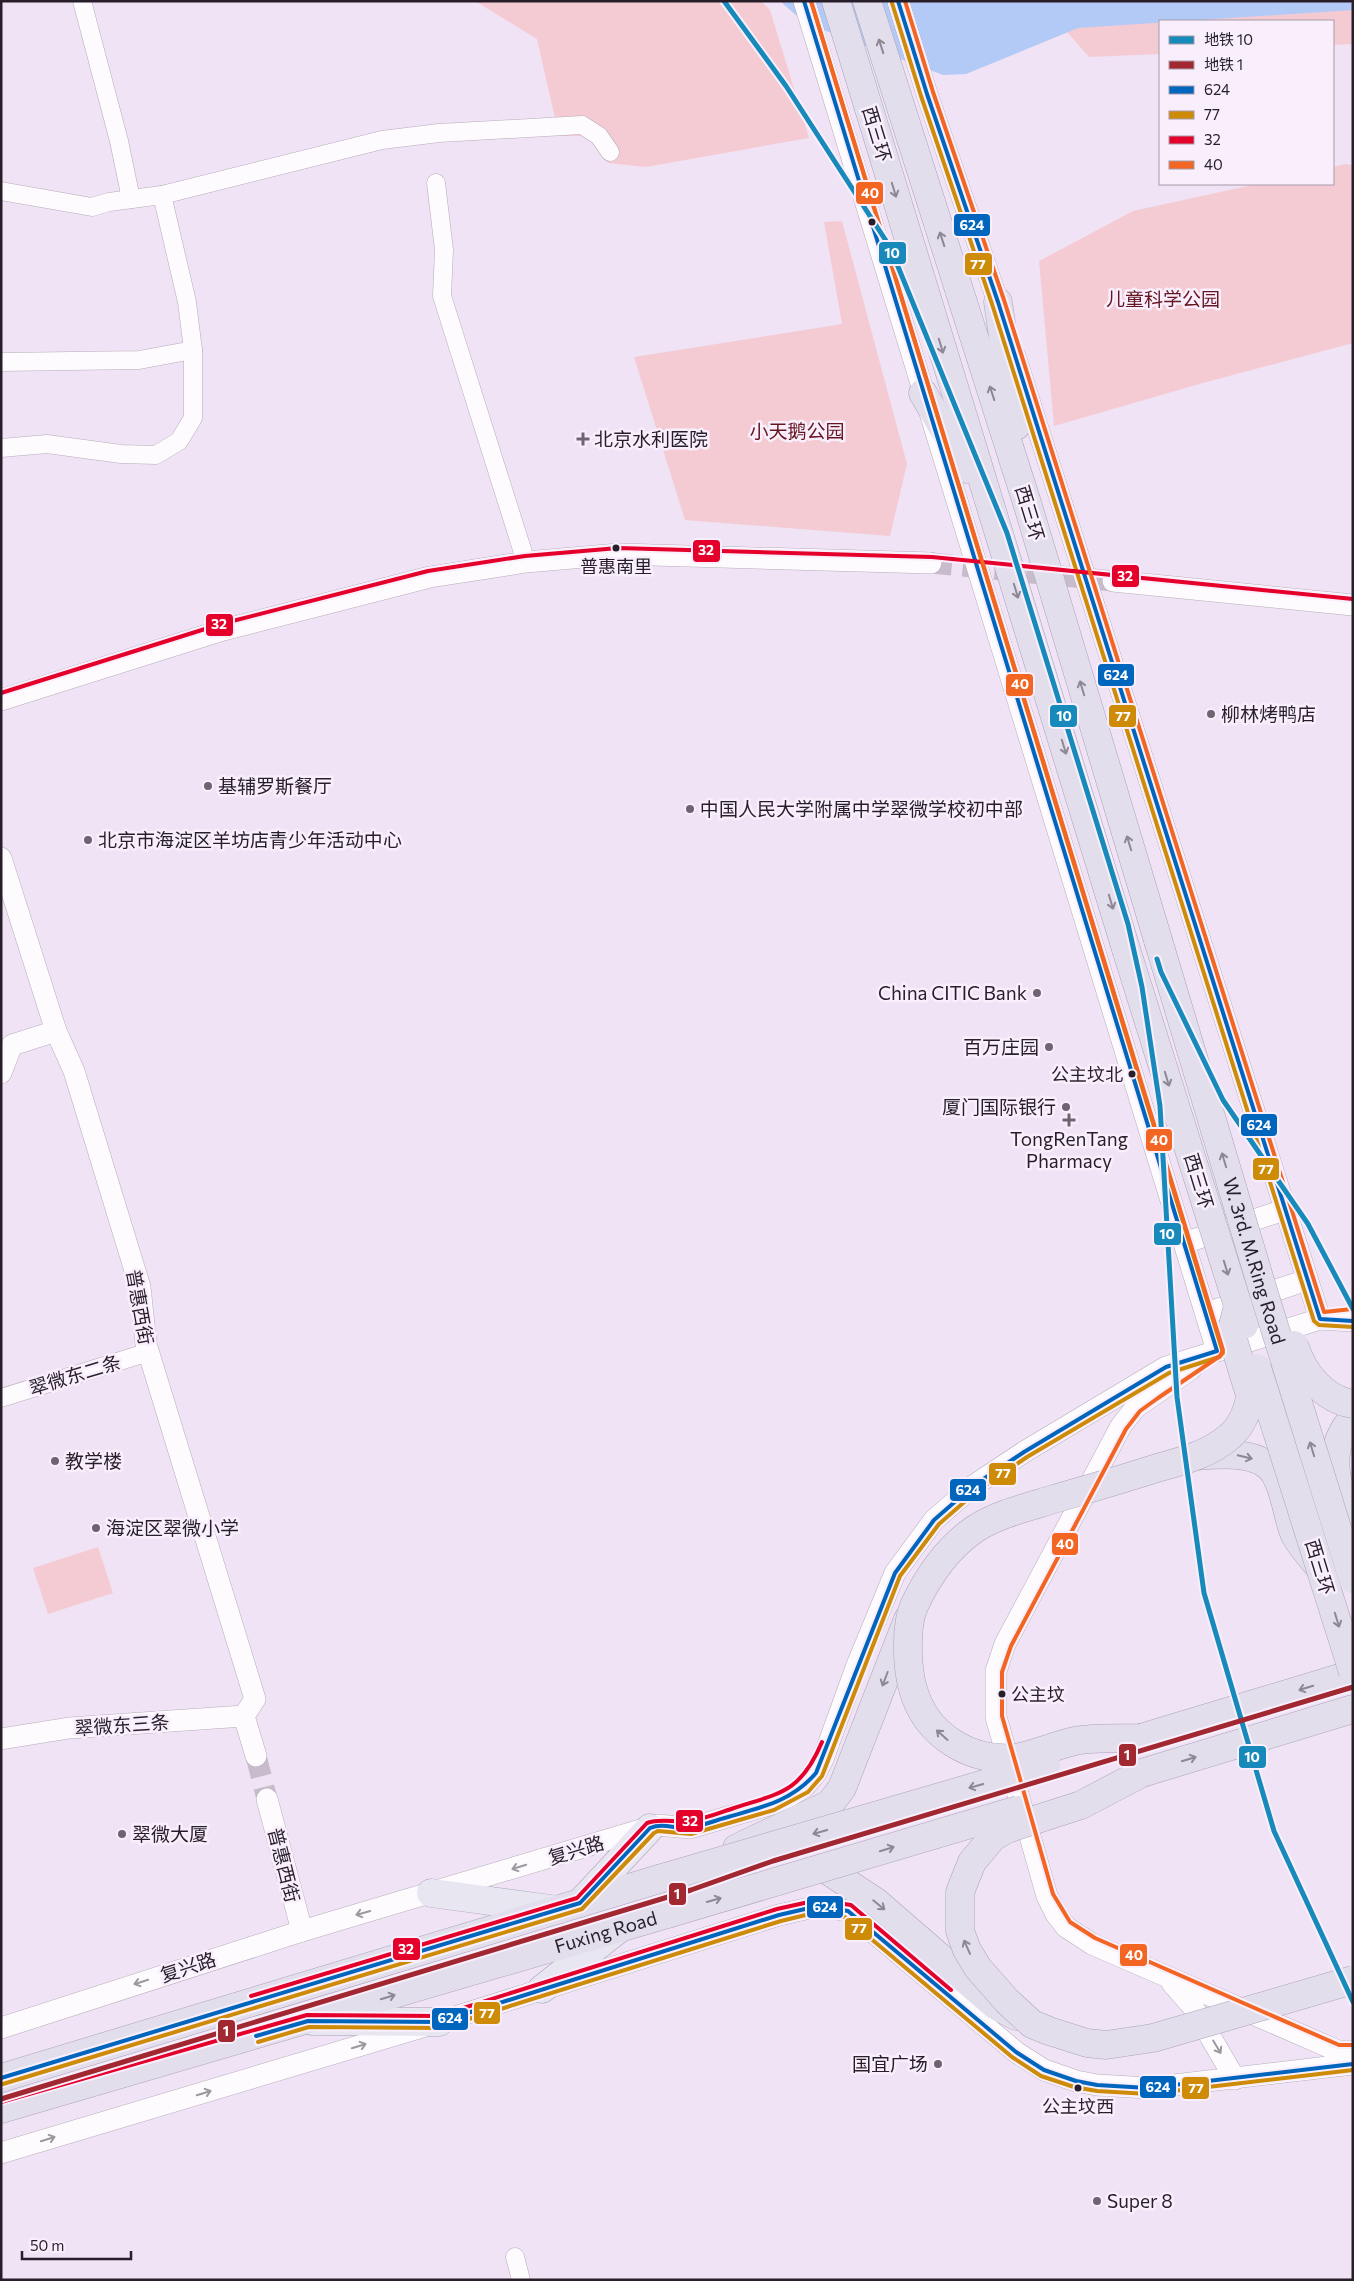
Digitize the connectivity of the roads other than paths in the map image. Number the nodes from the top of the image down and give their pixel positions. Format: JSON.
{"nodes":[{"id":1,"x":82,"y":1,"type":"edge"},
{"id":2,"x":804,"y":1,"type":"edge"},
{"id":3,"x":836,"y":1,"type":"edge"},
{"id":4,"x":866,"y":1,"type":"edge"},
{"id":5,"x":898,"y":1,"type":"edge"},
{"id":6,"x":610,"y":152,"type":"dead end"},
{"id":7,"x":1,"y":181,"type":"edge"},
{"id":8,"x":436,"y":183,"type":"dead end"},
{"id":9,"x":1,"y":192,"type":"edge"},
{"id":10,"x":162,"y":195,"type":"junction"},
{"id":11,"x":131,"y":199,"type":"junction"},
{"id":12,"x":109,"y":202,"type":"junction"},
{"id":13,"x":998,"y":302,"type":"junction"},
{"id":14,"x":193,"y":350,"type":"junction"},
{"id":15,"x":1,"y":362,"type":"edge"},
{"id":16,"x":923,"y":394,"type":"junction"},
{"id":17,"x":1,"y":448,"type":"edge"},
{"id":18,"x":1028,"y":506,"type":"junction"},
{"id":19,"x":991,"y":512,"type":"junction"},
{"id":20,"x":526,"y":562,"type":"junction"},
{"id":21,"x":931,"y":564,"type":"tunnel mouth"},
{"id":22,"x":1113,"y":581,"type":"tunnel mouth"},
{"id":23,"x":1353,"y":605,"type":"edge"},
{"id":24,"x":1,"y":700,"type":"edge"},
{"id":25,"x":1,"y":858,"type":"edge"},
{"id":26,"x":1158,"y":940,"type":"joint"},
{"id":27,"x":56,"y":1031,"type":"junction"},
{"id":28,"x":1,"y":1072,"type":"edge"},
{"id":29,"x":1284,"y":1210,"type":"junction"},
{"id":30,"x":1184,"y":1243,"type":"junction"},
{"id":31,"x":1307,"y":1280,"type":"junction"},
{"id":32,"x":1265,"y":1297,"type":"junction"},
{"id":33,"x":1238,"y":1306,"type":"junction"},
{"id":34,"x":1206,"y":1313,"type":"junction"},
{"id":35,"x":1353,"y":1315,"type":"edge"},
{"id":36,"x":1320,"y":1318,"type":"junction"},
{"id":37,"x":1353,"y":1321,"type":"edge"},
{"id":38,"x":1217,"y":1351,"type":"junction"},
{"id":39,"x":148,"y":1352,"type":"junction"},
{"id":40,"x":1,"y":1398,"type":"edge"},
{"id":41,"x":1353,"y":1404,"type":"edge"},
{"id":42,"x":1353,"y":1418,"type":"edge"},
{"id":43,"x":1197,"y":1456,"type":"junction"},
{"id":44,"x":1351,"y":1552,"type":"edge"},
{"id":45,"x":1321,"y":1570,"type":"junction"},
{"id":46,"x":909,"y":1617,"type":"junction"},
{"id":47,"x":1353,"y":1673,"type":"edge"},
{"id":48,"x":1353,"y":1709,"type":"edge"},
{"id":49,"x":244,"y":1716,"type":"junction"},
{"id":50,"x":1140,"y":1738,"type":"junction"},
{"id":51,"x":1,"y":1739,"type":"edge"},
{"id":52,"x":256,"y":1756,"type":"tunnel mouth"},
{"id":53,"x":1142,"y":1773,"type":"junction"},
{"id":54,"x":267,"y":1799,"type":"tunnel mouth"},
{"id":55,"x":650,"y":1828,"type":"junction"},
{"id":56,"x":694,"y":1868,"type":"junction"},
{"id":57,"x":824,"y":1868,"type":"junction"},
{"id":58,"x":431,"y":1893,"type":"junction"},
{"id":59,"x":569,"y":1906,"type":"junction"},
{"id":60,"x":620,"y":1928,"type":"junction"},
{"id":61,"x":302,"y":1931,"type":"junction"},
{"id":62,"x":1169,"y":1979,"type":"junction"},
{"id":63,"x":1353,"y":1980,"type":"edge"},
{"id":64,"x":542,"y":1989,"type":"junction"},
{"id":65,"x":308,"y":2021,"type":"junction"},
{"id":66,"x":439,"y":2022,"type":"junction"},
{"id":67,"x":1032,"y":2024,"type":"junction"},
{"id":68,"x":1,"y":2028,"type":"edge"},
{"id":69,"x":1353,"y":2051,"type":"edge"},
{"id":70,"x":1353,"y":2064,"type":"edge"},
{"id":71,"x":1,"y":2078,"type":"edge"},
{"id":72,"x":1235,"y":2079,"type":"junction"},
{"id":73,"x":1,"y":2109,"type":"edge"},
{"id":74,"x":1,"y":2153,"type":"edge"},
{"id":75,"x":515,"y":2257,"type":"dead end"},
{"id":76,"x":521,"y":2280,"type":"edge"}],
"edges":[{"from":1,"to":11,"type":"street"},
{"from":2,"to":16,"type":"street"},
{"from":3,"to":19,"type":"highway","name":"西三环","one_way":true},
{"from":18,"to":4,"type":"highway","name":"西三环","one_way":true},
{"from":5,"to":13,"type":"street"},
{"from":6,"to":10,"type":"street"},
{"from":7,"to":12,"type":"street"},
{"from":8,"to":20,"type":"street"},
{"from":9,"to":12,"type":"street"},
{"from":10,"to":11,"type":"street"},
{"from":10,"to":14,"type":"street"},
{"from":11,"to":12,"type":"street"},
{"from":13,"to":18,"type":"highway"},
{"from":13,"to":29,"type":"street"},
{"from":14,"to":15,"type":"street"},
{"from":14,"to":17,"type":"street"},
{"from":16,"to":19,"type":"highway"},
{"from":16,"to":30,"type":"street"},
{"from":26,"to":18,"type":"highway","name":"西三环","one_way":true},
{"from":19,"to":33,"type":"highway","name":"西三环","one_way":true,"bridge":true},
{"from":20,"to":21,"type":"street"},
{"from":20,"to":24,"type":"street"},
{"from":22,"to":23,"type":"street"},
{"from":25,"to":27,"type":"street","name":"普惠西街"},
{"from":32,"to":26,"type":"highway","name":"W. 3rd. M.Ring Road","one_way":true,"bridge":true},
{"from":27,"to":28,"type":"street"},
{"from":27,"to":39,"type":"street","name":"普惠西街"},
{"from":29,"to":30,"type":"street"},
{"from":29,"to":31,"type":"street"},
{"from":30,"to":34,"type":"street"},
{"from":31,"to":34,"type":"street"},
{"from":31,"to":36,"type":"street"},
{"from":32,"to":41,"type":"highway","bridge":true},
{"from":44,"to":32,"type":"highway","name":"W. 3rd. M.Ring Road","one_way":true,"bridge":true},
{"from":33,"to":43,"type":"highway","bridge":true},
{"from":33,"to":45,"type":"highway","name":"西三环","bridge":true},
{"from":34,"to":38,"type":"street"},
{"from":35,"to":36,"type":"street"},
{"from":36,"to":37,"type":"street"},
{"from":36,"to":38,"type":"street","name":"复兴路"},
{"from":38,"to":55,"type":"street","name":"复兴路"},
{"from":38,"to":62,"type":"street"},
{"from":39,"to":40,"type":"street","name":"翠微东二条"},
{"from":39,"to":49,"type":"street","name":"普惠西街"},
{"from":42,"to":44,"type":"highway"},
{"from":43,"to":45,"type":"highway","one_way":true,"bridge":true},
{"from":43,"to":46,"type":"highway","bridge":true},
{"from":45,"to":47,"type":"highway","name":"西三环","one_way":true,"bridge":true},
{"from":50,"to":46,"type":"highway","one_way":true,"bridge":true},
{"from":46,"to":56,"type":"highway","one_way":true,"bridge":true},
{"from":47,"to":50,"type":"highway","one_way":true},
{"from":53,"to":48,"type":"highway","name":"Fuxing Road","one_way":true},
{"from":49,"to":51,"type":"street","name":"翠微东三条"},
{"from":49,"to":52,"type":"street"},
{"from":50,"to":56,"type":"highway","one_way":true,"bridge":true},
{"from":57,"to":53,"type":"highway","name":"Fuxing Road","one_way":true,"bridge":true},
{"from":67,"to":53,"type":"highway","one_way":true,"bridge":true},
{"from":54,"to":61,"type":"street","name":"普惠西街"},
{"from":55,"to":58,"type":"street","name":"复兴路","one_way":true},
{"from":55,"to":59,"type":"main road"},
{"from":56,"to":59,"type":"highway","name":"Fuxing Road","bridge":true},
{"from":60,"to":57,"type":"highway","name":"Fuxing Road","one_way":true,"bridge":true},
{"from":57,"to":67,"type":"highway","one_way":true,"bridge":true},
{"from":58,"to":59,"type":"main road"},
{"from":58,"to":61,"type":"street","name":"复兴路","one_way":true},
{"from":59,"to":71,"type":"highway","name":"Fuxing Road"},
{"from":60,"to":64,"type":"main road"},
{"from":65,"to":60,"type":"highway","name":"Fuxing Road","one_way":true},
{"from":61,"to":68,"type":"street","name":"复兴路","one_way":true},
{"from":62,"to":69,"type":"street"},
{"from":62,"to":72,"type":"street","one_way":true},
{"from":63,"to":67,"type":"highway","bridge":true},
{"from":64,"to":66,"type":"street"},
{"from":64,"to":72,"type":"street"},
{"from":65,"to":66,"type":"main road"},
{"from":65,"to":73,"type":"highway","name":"Fuxing Road"},
{"from":74,"to":66,"type":"street","one_way":true},
{"from":70,"to":72,"type":"street"},
{"from":75,"to":76,"type":"street"}]}
